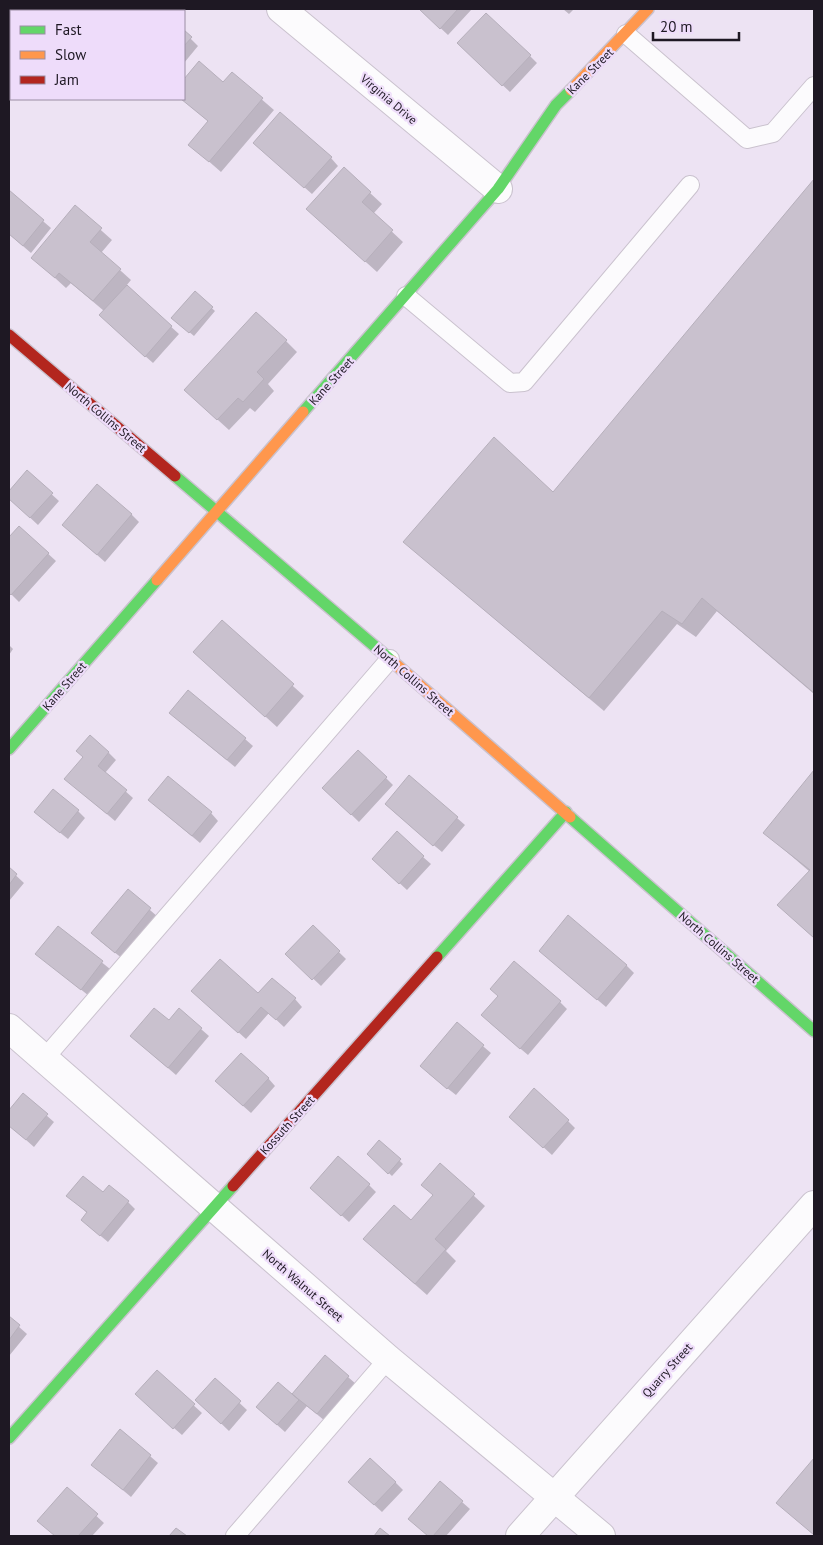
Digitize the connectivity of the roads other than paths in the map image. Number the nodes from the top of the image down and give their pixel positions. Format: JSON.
{"nodes":[{"id":1,"x":281,"y":9,"type":"edge"},
{"id":2,"x":648,"y":9,"type":"edge"},
{"id":3,"x":626,"y":34,"type":"junction"},
{"id":4,"x":814,"y":86,"type":"edge"},
{"id":5,"x":690,"y":185,"type":"dead end"},
{"id":6,"x":498,"y":189,"type":"junction"},
{"id":7,"x":406,"y":296,"type":"junction"},
{"id":8,"x":9,"y":335,"type":"edge"},
{"id":9,"x":216,"y":511,"type":"junction"},
{"id":10,"x":390,"y":658,"type":"junction"},
{"id":11,"x":9,"y":749,"type":"edge"},
{"id":12,"x":566,"y":812,"type":"junction"},
{"id":13,"x":9,"y":1028,"type":"edge"},
{"id":14,"x":814,"y":1031,"type":"edge"},
{"id":15,"x":44,"y":1059,"type":"junction"},
{"id":16,"x":814,"y":1205,"type":"edge"},
{"id":17,"x":214,"y":1207,"type":"junction"},
{"id":18,"x":388,"y":1359,"type":"junction"},
{"id":19,"x":9,"y":1438,"type":"edge"},
{"id":20,"x":553,"y":1497,"type":"junction"},
{"id":21,"x":235,"y":1536,"type":"edge"},
{"id":22,"x":520,"y":1536,"type":"edge"},
{"id":23,"x":601,"y":1536,"type":"edge"}],
"edges":[{"from":1,"to":6,"type":"street","name":"Virginia Drive"},
{"from":2,"to":3,"type":"street","name":"Kane Street"},
{"from":3,"to":4,"type":"lane"},
{"from":3,"to":6,"type":"street","name":"Kane Street"},
{"from":5,"to":7,"type":"lane"},
{"from":6,"to":7,"type":"street","name":"Kane Street"},
{"from":7,"to":9,"type":"street","name":"Kane Street"},
{"from":8,"to":9,"type":"street","name":"North Collins Street"},
{"from":9,"to":10,"type":"street","name":"North Collins Street"},
{"from":9,"to":11,"type":"street","name":"Kane Street"},
{"from":10,"to":12,"type":"street","name":"North Collins Street"},
{"from":10,"to":15,"type":"lane"},
{"from":12,"to":14,"type":"street","name":"North Collins Street"},
{"from":12,"to":17,"type":"street","name":"Kossuth Street"},
{"from":13,"to":15,"type":"street","name":"North Walnut Street"},
{"from":15,"to":17,"type":"street","name":"North Walnut Street"},
{"from":16,"to":20,"type":"street","name":"Quarry Street"},
{"from":17,"to":18,"type":"street","name":"North Walnut Street"},
{"from":17,"to":19,"type":"street","name":"Kossuth Street"},
{"from":18,"to":20,"type":"street","name":"North Walnut Street"},
{"from":18,"to":21,"type":"lane"},
{"from":20,"to":22,"type":"street","name":"Quarry Street"},
{"from":20,"to":23,"type":"street","name":"North Walnut Street"}]}
